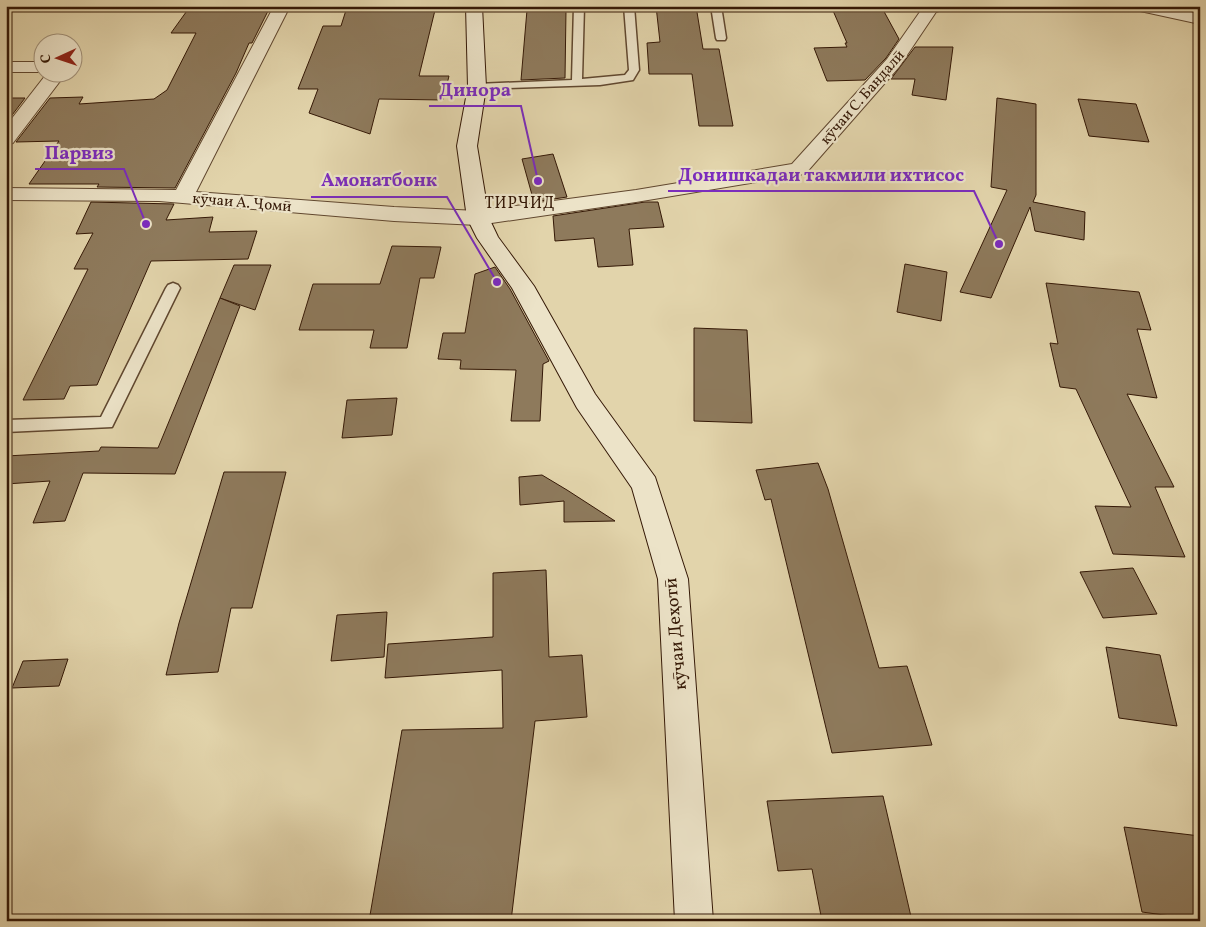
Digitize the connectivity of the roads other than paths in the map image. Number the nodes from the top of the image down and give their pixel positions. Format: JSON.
{"nodes":[{"id":1,"x":282,"y":6,"type":"edge"},
{"id":2,"x":474,"y":6,"type":"edge"},
{"id":3,"x":579,"y":6,"type":"edge"},
{"id":4,"x":629,"y":6,"type":"edge"},
{"id":5,"x":716,"y":6,"type":"edge"},
{"id":6,"x":938,"y":6,"type":"edge"},
{"id":7,"x":1137,"y":6,"type":"edge"},
{"id":8,"x":1200,"y":19,"type":"edge"},
{"id":9,"x":721,"y":38,"type":"dead end"},
{"id":10,"x":6,"y":67,"type":"edge"},
{"id":11,"x":32,"y":67,"type":"edge"},
{"id":12,"x":50,"y":82,"type":"edge"},
{"id":13,"x":577,"y":83,"type":"junction"},
{"id":14,"x":477,"y":88,"type":"junction"},
{"id":15,"x":6,"y":139,"type":"edge"},
{"id":16,"x":6,"y":194,"type":"edge"},
{"id":17,"x":183,"y":197,"type":"junction"},
{"id":18,"x":478,"y":218,"type":"junction"},
{"id":19,"x":173,"y":288,"type":"dead end"},
{"id":20,"x":6,"y":426,"type":"edge"},
{"id":21,"x":694,"y":921,"type":"edge"}],
"edges":[{"from":1,"to":17,"type":"street"},
{"from":2,"to":14,"type":"street","name":"кӯчаи Деҳотӣ"},
{"from":3,"to":13,"type":"lane"},
{"from":4,"to":13,"type":"lane"},
{"from":5,"to":9,"type":"lane"},
{"from":6,"to":18,"type":"street","name":"кӯчаи С. Бандалӣ"},
{"from":7,"to":8,"type":"street"},
{"from":10,"to":11,"type":"street"},
{"from":12,"to":15,"type":"street"},
{"from":13,"to":14,"type":"lane"},
{"from":14,"to":18,"type":"street","name":"кӯчаи Деҳотӣ"},
{"from":16,"to":17,"type":"street","name":"кӯчаи А. Ҷомӣ"},
{"from":17,"to":18,"type":"street","name":"кӯчаи А. Ҷомӣ"},
{"from":18,"to":21,"type":"street","name":"кӯчаи Деҳотӣ"},
{"from":19,"to":20,"type":"lane"}]}
